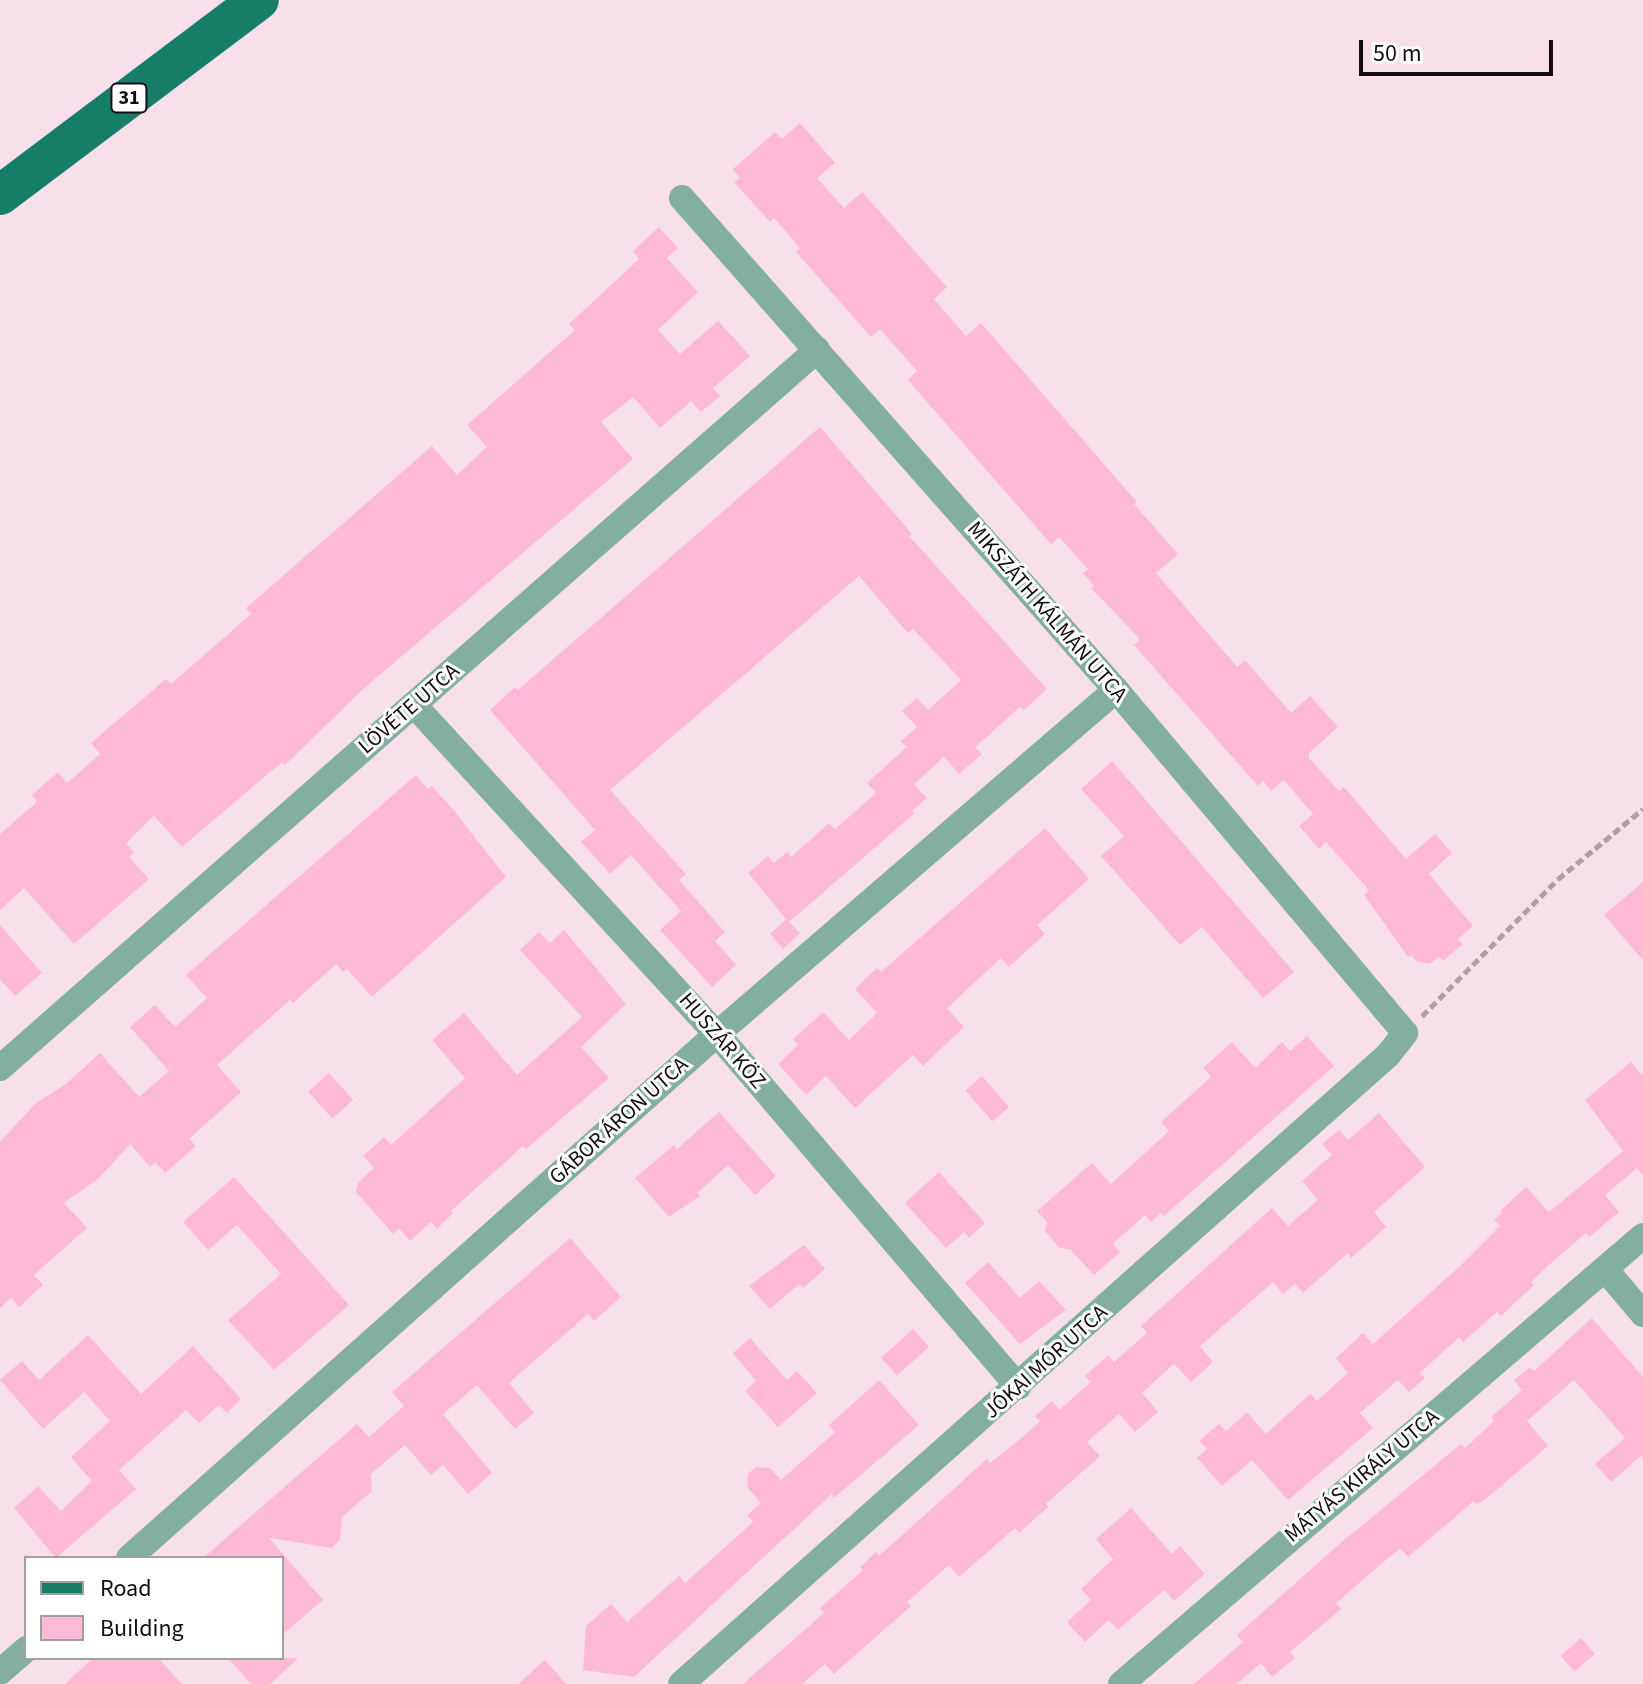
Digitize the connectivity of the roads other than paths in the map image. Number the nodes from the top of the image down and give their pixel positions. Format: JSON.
{"nodes":[{"id":1,"x":259,"y":0,"type":"edge"},
{"id":2,"x":0,"y":195,"type":"edge"},
{"id":3,"x":682,"y":198,"type":"dead end"},
{"id":4,"x":817,"y":350,"type":"junction"},
{"id":5,"x":1116,"y":690,"type":"junction"},
{"id":6,"x":414,"y":705,"type":"junction"},
{"id":7,"x":1405,"y":1033,"type":"joint"},
{"id":8,"x":717,"y":1034,"type":"junction"},
{"id":9,"x":0,"y":1068,"type":"edge"},
{"id":10,"x":1643,"y":1236,"type":"edge"},
{"id":11,"x":1605,"y":1269,"type":"junction"},
{"id":12,"x":1643,"y":1314,"type":"edge"},
{"id":13,"x":1018,"y":1387,"type":"junction"},
{"id":14,"x":131,"y":1556,"type":"edge"},
{"id":15,"x":24,"y":1651,"type":"edge"},
{"id":16,"x":0,"y":1672,"type":"edge"},
{"id":17,"x":681,"y":1684,"type":"edge"},
{"id":18,"x":1121,"y":1684,"type":"edge"}],
"edges":[{"from":1,"to":2,"type":"main road","number":"31"},
{"from":3,"to":4,"type":"street","name":"MIKSZÁTH KÁLMÁN UTCA"},
{"from":4,"to":5,"type":"street","name":"MIKSZÁTH KÁLMÁN UTCA"},
{"from":4,"to":6,"type":"street","name":"LÖVÉTE UTCA"},
{"from":5,"to":7,"type":"street","name":"MIKSZÁTH KÁLMÁN UTCA"},
{"from":5,"to":8,"type":"street","name":"GÁBOR ÁRON UTCA"},
{"from":6,"to":8,"type":"street","name":"HUSZÁR KÖZ"},
{"from":6,"to":9,"type":"street","name":"LÖVÉTE UTCA"},
{"from":7,"to":13,"type":"street","name":"JÓKAI MÓR UTCA"},
{"from":8,"to":13,"type":"street","name":"HUSZÁR KÖZ"},
{"from":8,"to":14,"type":"street","name":"GÁBOR ÁRON UTCA"},
{"from":10,"to":11,"type":"street","name":"MÁTYÁS KIRÁLY UTCA"},
{"from":11,"to":12,"type":"street"},
{"from":11,"to":18,"type":"street","name":"MÁTYÁS KIRÁLY UTCA"},
{"from":13,"to":17,"type":"street","name":"JÓKAI MÓR UTCA"},
{"from":15,"to":16,"type":"street"}]}
